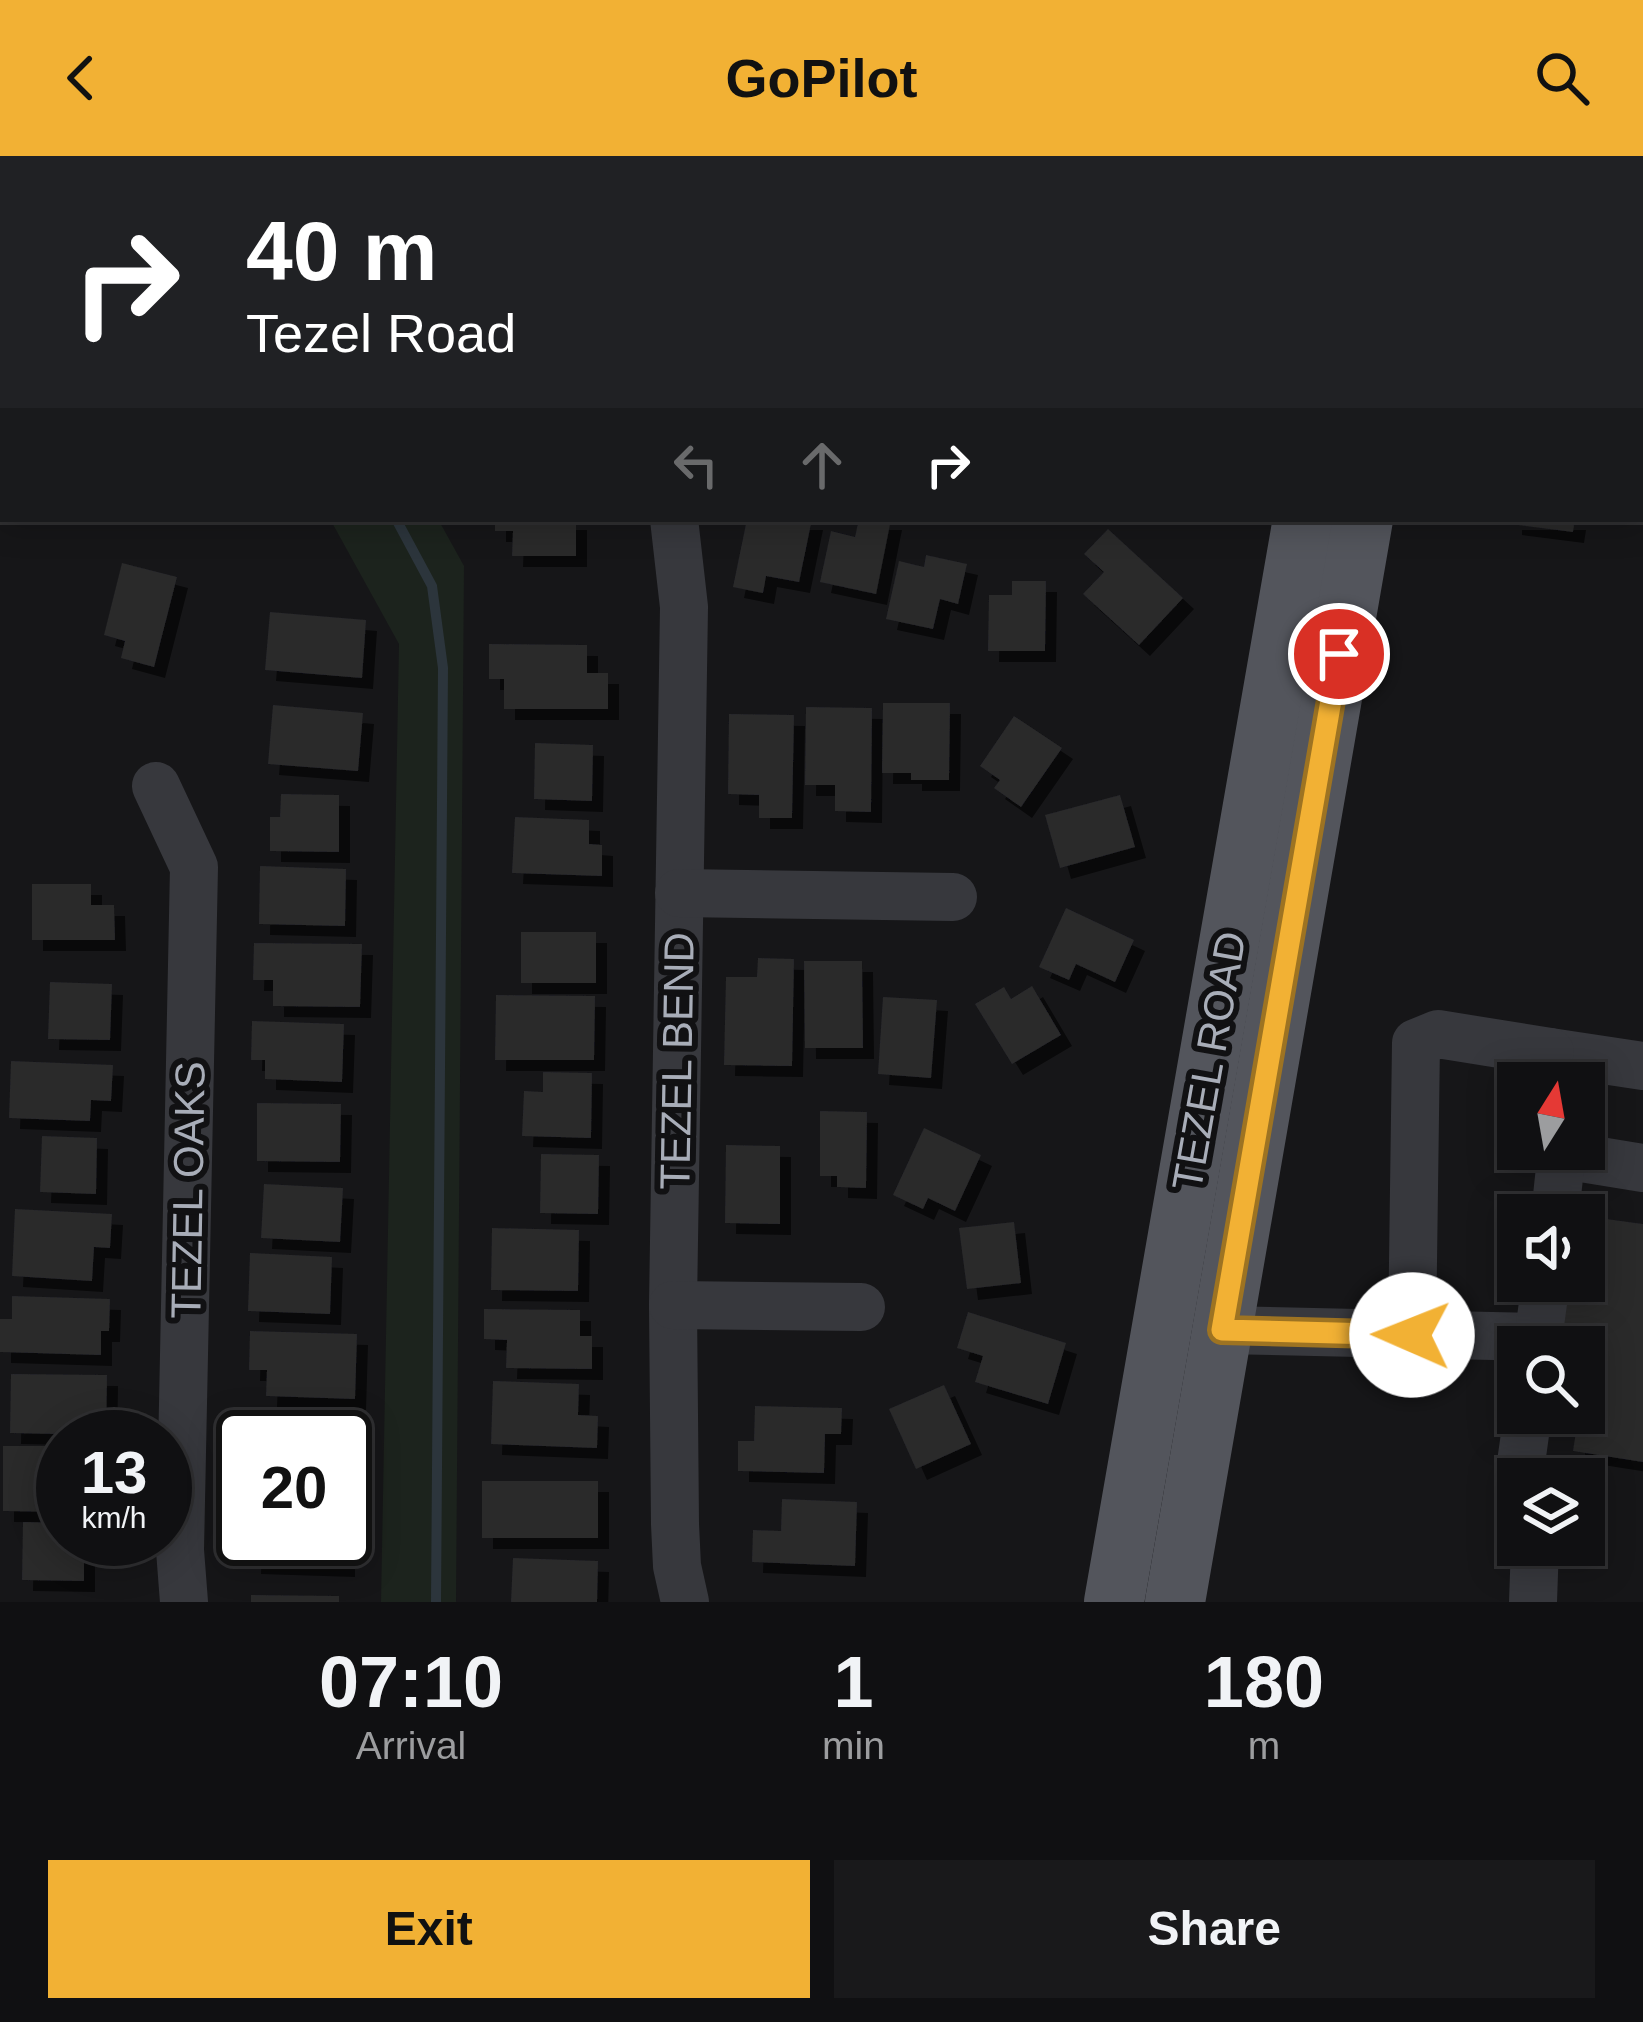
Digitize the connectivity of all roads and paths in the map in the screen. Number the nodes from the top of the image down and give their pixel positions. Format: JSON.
{"nodes":[{"id":1,"x":674,"y":522,"type":"edge"},
{"id":2,"x":1303,"y":522,"type":"edge"},
{"id":3,"x":1362,"y":522,"type":"edge"},
{"id":4,"x":156,"y":786,"type":"dead end"},
{"id":5,"x":680,"y":893,"type":"junction"},
{"id":6,"x":953,"y":897,"type":"dead end"},
{"id":7,"x":1535,"y":1062,"type":"edge"},
{"id":8,"x":1605,"y":1066,"type":"edge"},
{"id":9,"x":1643,"y":1066,"type":"edge"},
{"id":10,"x":1605,"y":1160,"type":"edge"},
{"id":11,"x":1643,"y":1168,"type":"edge"},
{"id":12,"x":673,"y":1305,"type":"junction"},
{"id":13,"x":861,"y":1307,"type":"dead end"},
{"id":14,"x":1222,"y":1330,"type":"junction"},
{"id":15,"x":1412,"y":1335,"type":"junction"},
{"id":16,"x":1497,"y":1340,"type":"edge"},
{"id":17,"x":1534,"y":1566,"type":"edge"},
{"id":18,"x":184,"y":1602,"type":"edge"},
{"id":19,"x":685,"y":1602,"type":"edge"},
{"id":20,"x":1114,"y":1602,"type":"edge"},
{"id":21,"x":1175,"y":1602,"type":"edge"},
{"id":22,"x":1533,"y":1602,"type":"edge"}],
"edges":[{"from":1,"to":5,"type":"street","name":"TEZEL BEND"},
{"from":2,"to":20,"type":"main road","name":"TEZEL ROAD"},
{"from":3,"to":14,"type":"main road","name":"TEZEL ROAD"},
{"from":4,"to":18,"type":"street","name":"TEZEL OAKS"},
{"from":5,"to":6,"type":"street"},
{"from":5,"to":12,"type":"street","name":"TEZEL BEND"},
{"from":7,"to":15,"type":"street"},
{"from":8,"to":9,"type":"street"},
{"from":10,"to":11,"type":"street"},
{"from":12,"to":13,"type":"street"},
{"from":12,"to":19,"type":"street","name":"TEZEL BEND"},
{"from":14,"to":15,"type":"street"},
{"from":14,"to":21,"type":"main road","name":"TEZEL ROAD"},
{"from":15,"to":16,"type":"street"},
{"from":17,"to":22,"type":"street"}]}
